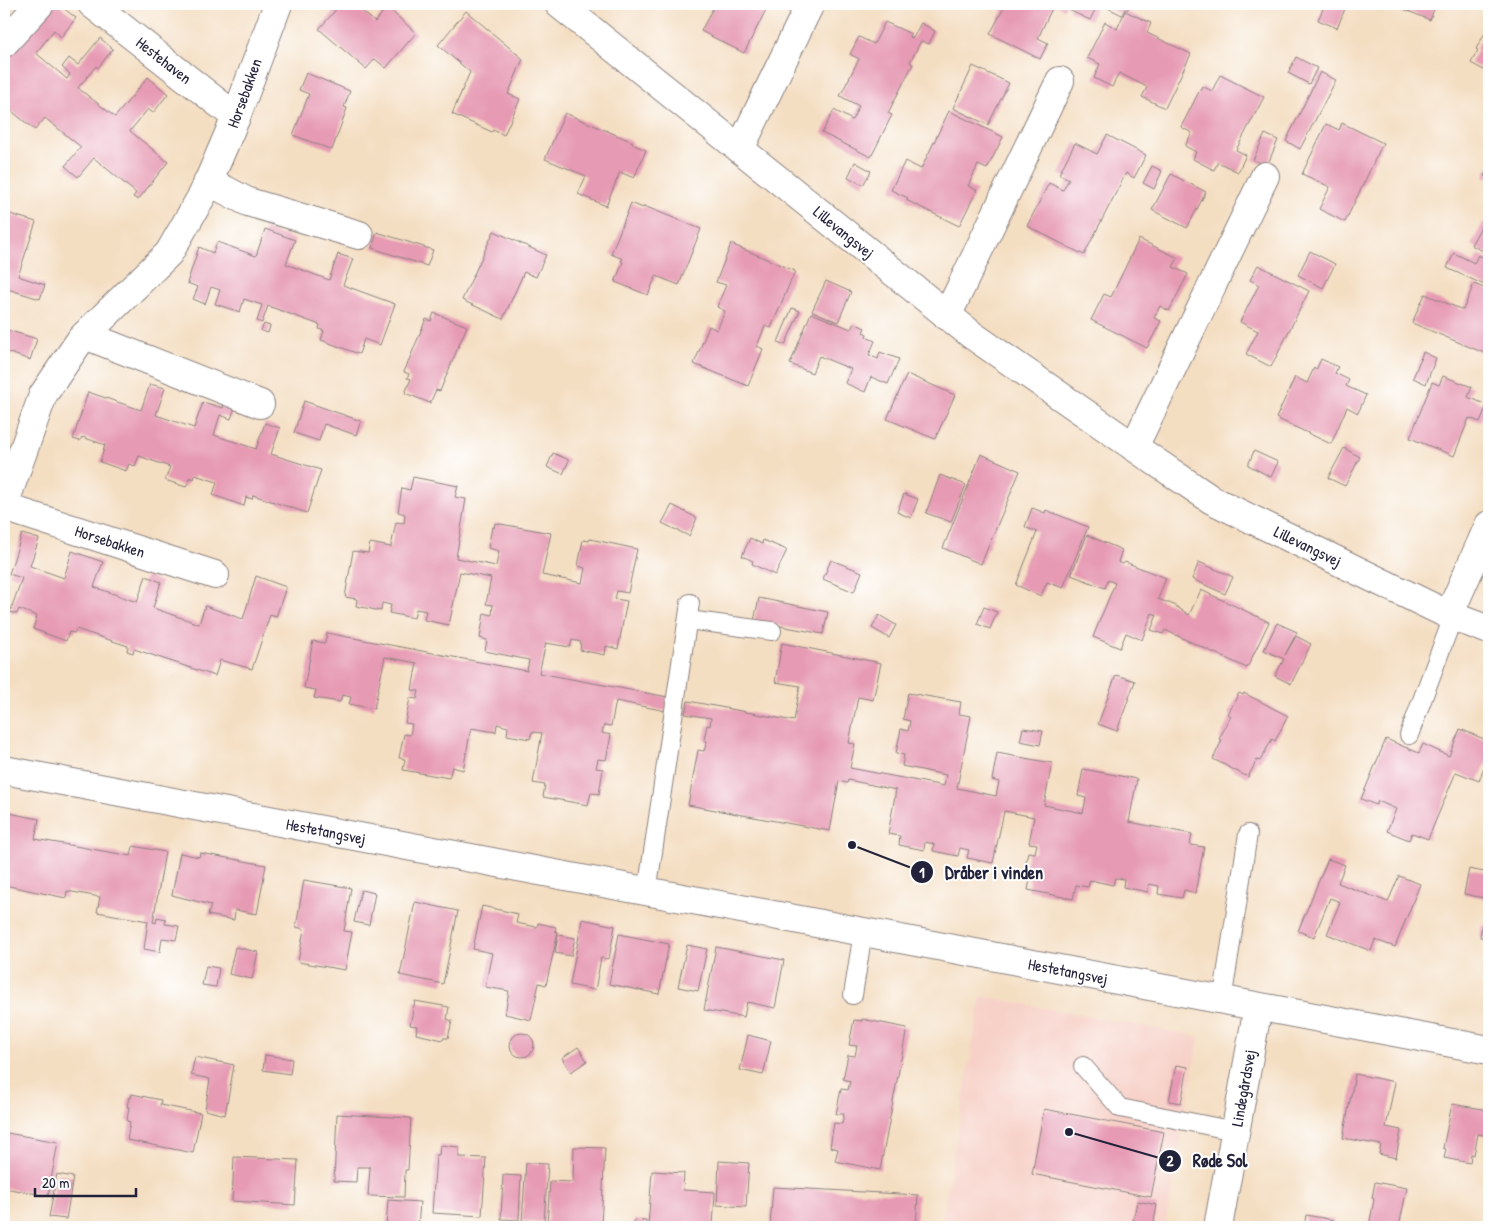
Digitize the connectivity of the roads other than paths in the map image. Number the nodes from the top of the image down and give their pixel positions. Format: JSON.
{"nodes":[{"id":1,"x":40,"y":4,"type":"edge"},
{"id":2,"x":92,"y":4,"type":"edge"},
{"id":3,"x":278,"y":4,"type":"edge"},
{"id":4,"x":559,"y":4,"type":"edge"},
{"id":5,"x":810,"y":4,"type":"edge"},
{"id":6,"x":4,"y":43,"type":"edge"},
{"id":7,"x":1060,"y":81,"type":"dead end"},
{"id":8,"x":236,"y":116,"type":"junction"},
{"id":9,"x":740,"y":149,"type":"junction"},
{"id":10,"x":1265,"y":176,"type":"dead end"},
{"id":11,"x":208,"y":181,"type":"junction"},
{"id":12,"x":359,"y":235,"type":"dead end"},
{"id":13,"x":948,"y":316,"type":"junction"},
{"id":14,"x":85,"y":335,"type":"junction"},
{"id":15,"x":260,"y":404,"type":"dead end"},
{"id":16,"x":1134,"y":447,"type":"junction"},
{"id":17,"x":4,"y":506,"type":"edge"},
{"id":18,"x":1489,"y":525,"type":"edge"},
{"id":19,"x":215,"y":575,"type":"dead end"},
{"id":20,"x":1451,"y":616,"type":"junction"},
{"id":21,"x":1489,"y":630,"type":"edge"},
{"id":22,"x":772,"y":631,"type":"dead end"},
{"id":23,"x":1409,"y":735,"type":"dead end"},
{"id":24,"x":4,"y":770,"type":"edge"},
{"id":25,"x":1248,"y":834,"type":"dead end"},
{"id":26,"x":647,"y":892,"type":"junction"},
{"id":27,"x":863,"y":932,"type":"junction"},
{"id":28,"x":853,"y":995,"type":"dead end"},
{"id":29,"x":1222,"y":1001,"type":"junction"},
{"id":30,"x":1258,"y":1007,"type":"junction"},
{"id":31,"x":1489,"y":1050,"type":"edge"},
{"id":32,"x":1083,"y":1066,"type":"dead end"},
{"id":33,"x":1236,"y":1131,"type":"junction"},
{"id":34,"x":1218,"y":1227,"type":"edge"}],
"edges":[{"from":1,"to":6,"type":"street"},
{"from":2,"to":8,"type":"street","name":"Hestehaven"},
{"from":3,"to":8,"type":"street","name":"Horsebakken"},
{"from":4,"to":9,"type":"street","name":"Lillevangsvej"},
{"from":5,"to":9,"type":"street"},
{"from":7,"to":13,"type":"street"},
{"from":8,"to":11,"type":"street","name":"Horsebakken"},
{"from":9,"to":13,"type":"street","name":"Lillevangsvej"},
{"from":10,"to":16,"type":"street"},
{"from":11,"to":12,"type":"street"},
{"from":11,"to":14,"type":"street","name":"Horsebakken"},
{"from":13,"to":16,"type":"street","name":"Lillevangsvej"},
{"from":14,"to":15,"type":"street"},
{"from":14,"to":17,"type":"street","name":"Horsebakken"},
{"from":16,"to":20,"type":"street","name":"Lillevangsvej"},
{"from":17,"to":19,"type":"street","name":"Horsebakken"},
{"from":18,"to":20,"type":"street"},
{"from":20,"to":21,"type":"street","name":"Lillevangsvej"},
{"from":20,"to":23,"type":"lane"},
{"from":22,"to":26,"type":"lane"},
{"from":24,"to":26,"type":"street","name":"Hestetangsvej"},
{"from":25,"to":29,"type":"lane"},
{"from":26,"to":27,"type":"street","name":"Hestetangsvej"},
{"from":27,"to":28,"type":"lane"},
{"from":27,"to":29,"type":"street","name":"Hestetangsvej"},
{"from":29,"to":30,"type":"street","name":"Hestetangsvej"},
{"from":30,"to":31,"type":"street","name":"Hestetangsvej"},
{"from":30,"to":33,"type":"street","name":"Lindegårdsvej"},
{"from":32,"to":33,"type":"lane"},
{"from":33,"to":34,"type":"street","name":"Lindegårdsvej"}]}
